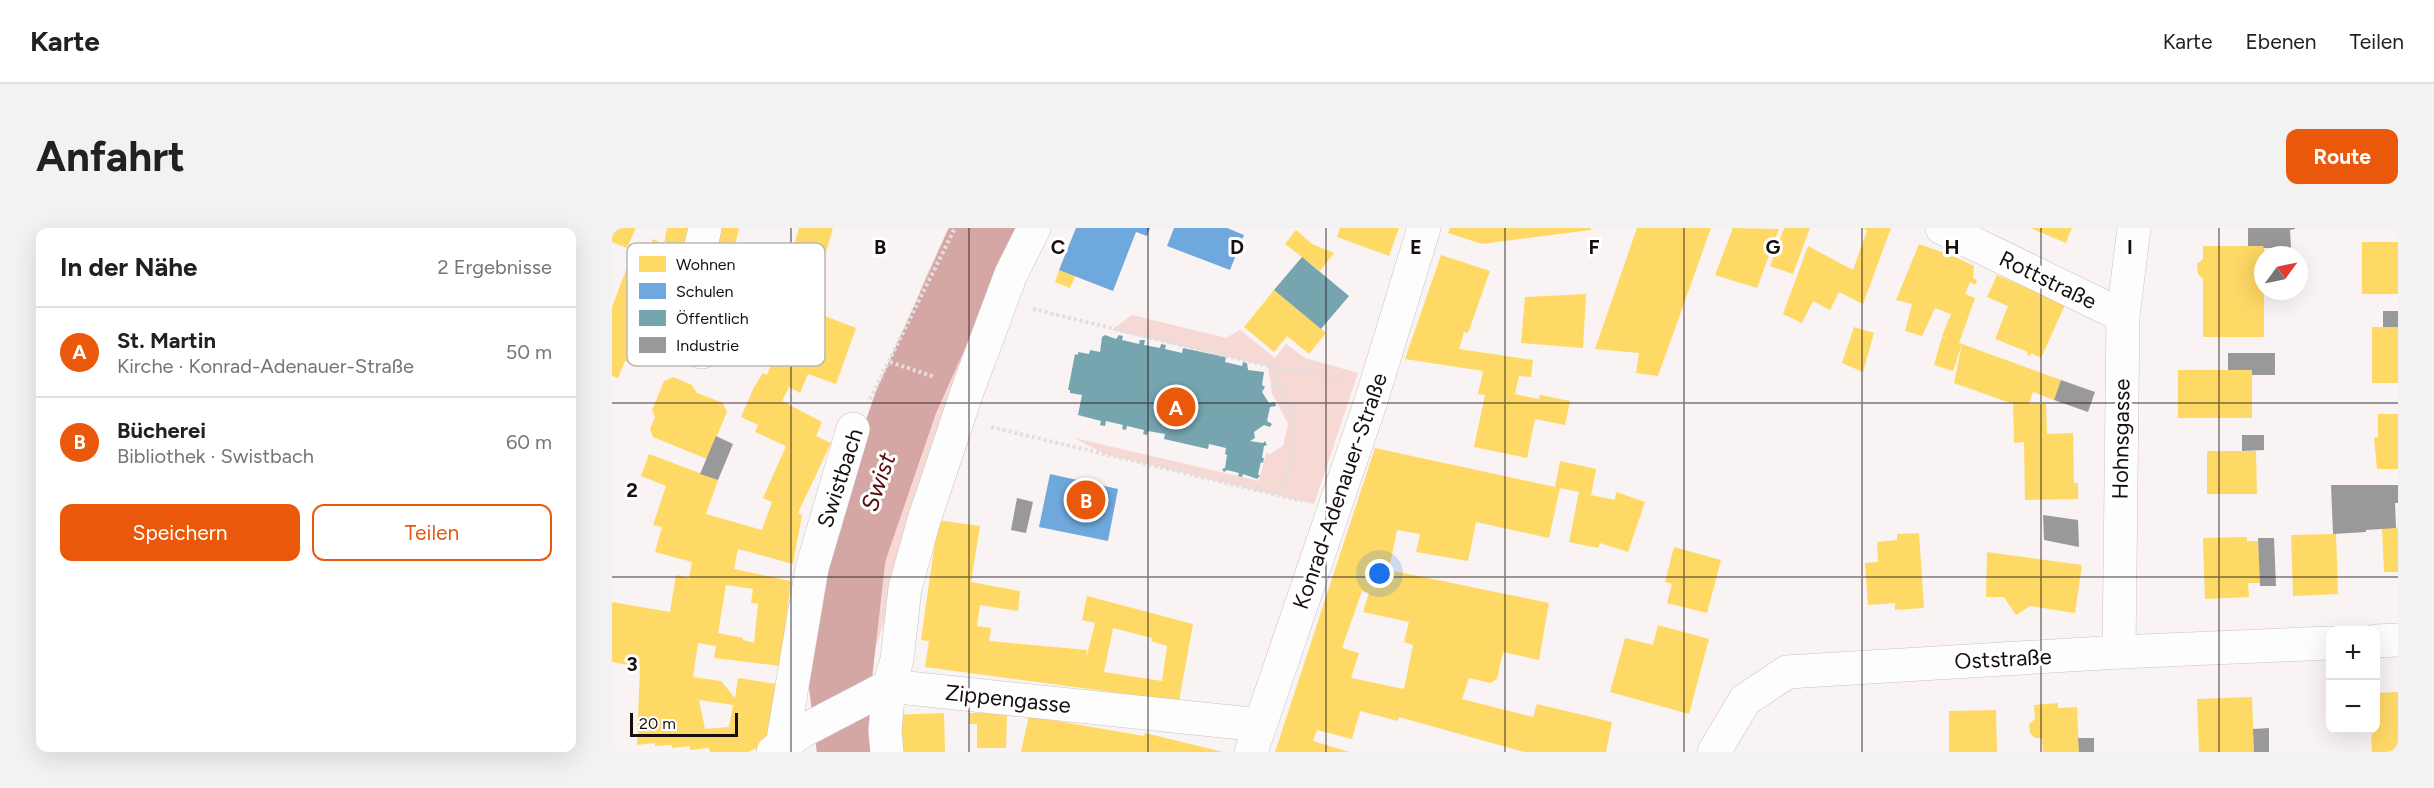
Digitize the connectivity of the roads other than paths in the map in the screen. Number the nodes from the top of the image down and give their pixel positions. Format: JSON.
{"nodes":[{"id":1,"x":705,"y":228,"type":"edge"},
{"id":2,"x":1035,"y":228,"type":"edge"},
{"id":3,"x":1424,"y":228,"type":"edge"},
{"id":4,"x":1941,"y":228,"type":"edge"},
{"id":5,"x":2133,"y":228,"type":"edge"},
{"id":6,"x":702,"y":243,"type":"edge"},
{"id":7,"x":2123,"y":316,"type":"junction"},
{"id":8,"x":854,"y":429,"type":"road end"},
{"id":9,"x":2398,"y":640,"type":"edge"},
{"id":10,"x":2380,"y":641,"type":"edge"},
{"id":11,"x":2326,"y":643,"type":"edge"},
{"id":12,"x":2119,"y":652,"type":"junction"},
{"id":13,"x":882,"y":690,"type":"junction"},
{"id":14,"x":1256,"y":738,"type":"edge"},
{"id":15,"x":785,"y":744,"type":"edge"},
{"id":16,"x":887,"y":752,"type":"edge"},
{"id":17,"x":1714,"y":752,"type":"edge"}],
"edges":[{"from":1,"to":6,"type":"street"},
{"from":2,"to":13,"type":"street"},
{"from":3,"to":14,"type":"street","name":"Konrad-Adenauer-Straße"},
{"from":4,"to":7,"type":"street","name":"Rottstraße"},
{"from":5,"to":7,"type":"street","name":"Hohnsgasse"},
{"from":7,"to":12,"type":"street","name":"Hohnsgasse"},
{"from":8,"to":15,"type":"street","name":"Swistbach"},
{"from":9,"to":10,"type":"street"},
{"from":11,"to":12,"type":"street","name":"Oststraße"},
{"from":12,"to":17,"type":"street","name":"Oststraße"},
{"from":13,"to":14,"type":"street","name":"Zippengasse"},
{"from":13,"to":15,"type":"street"},
{"from":13,"to":16,"type":"street"}]}
